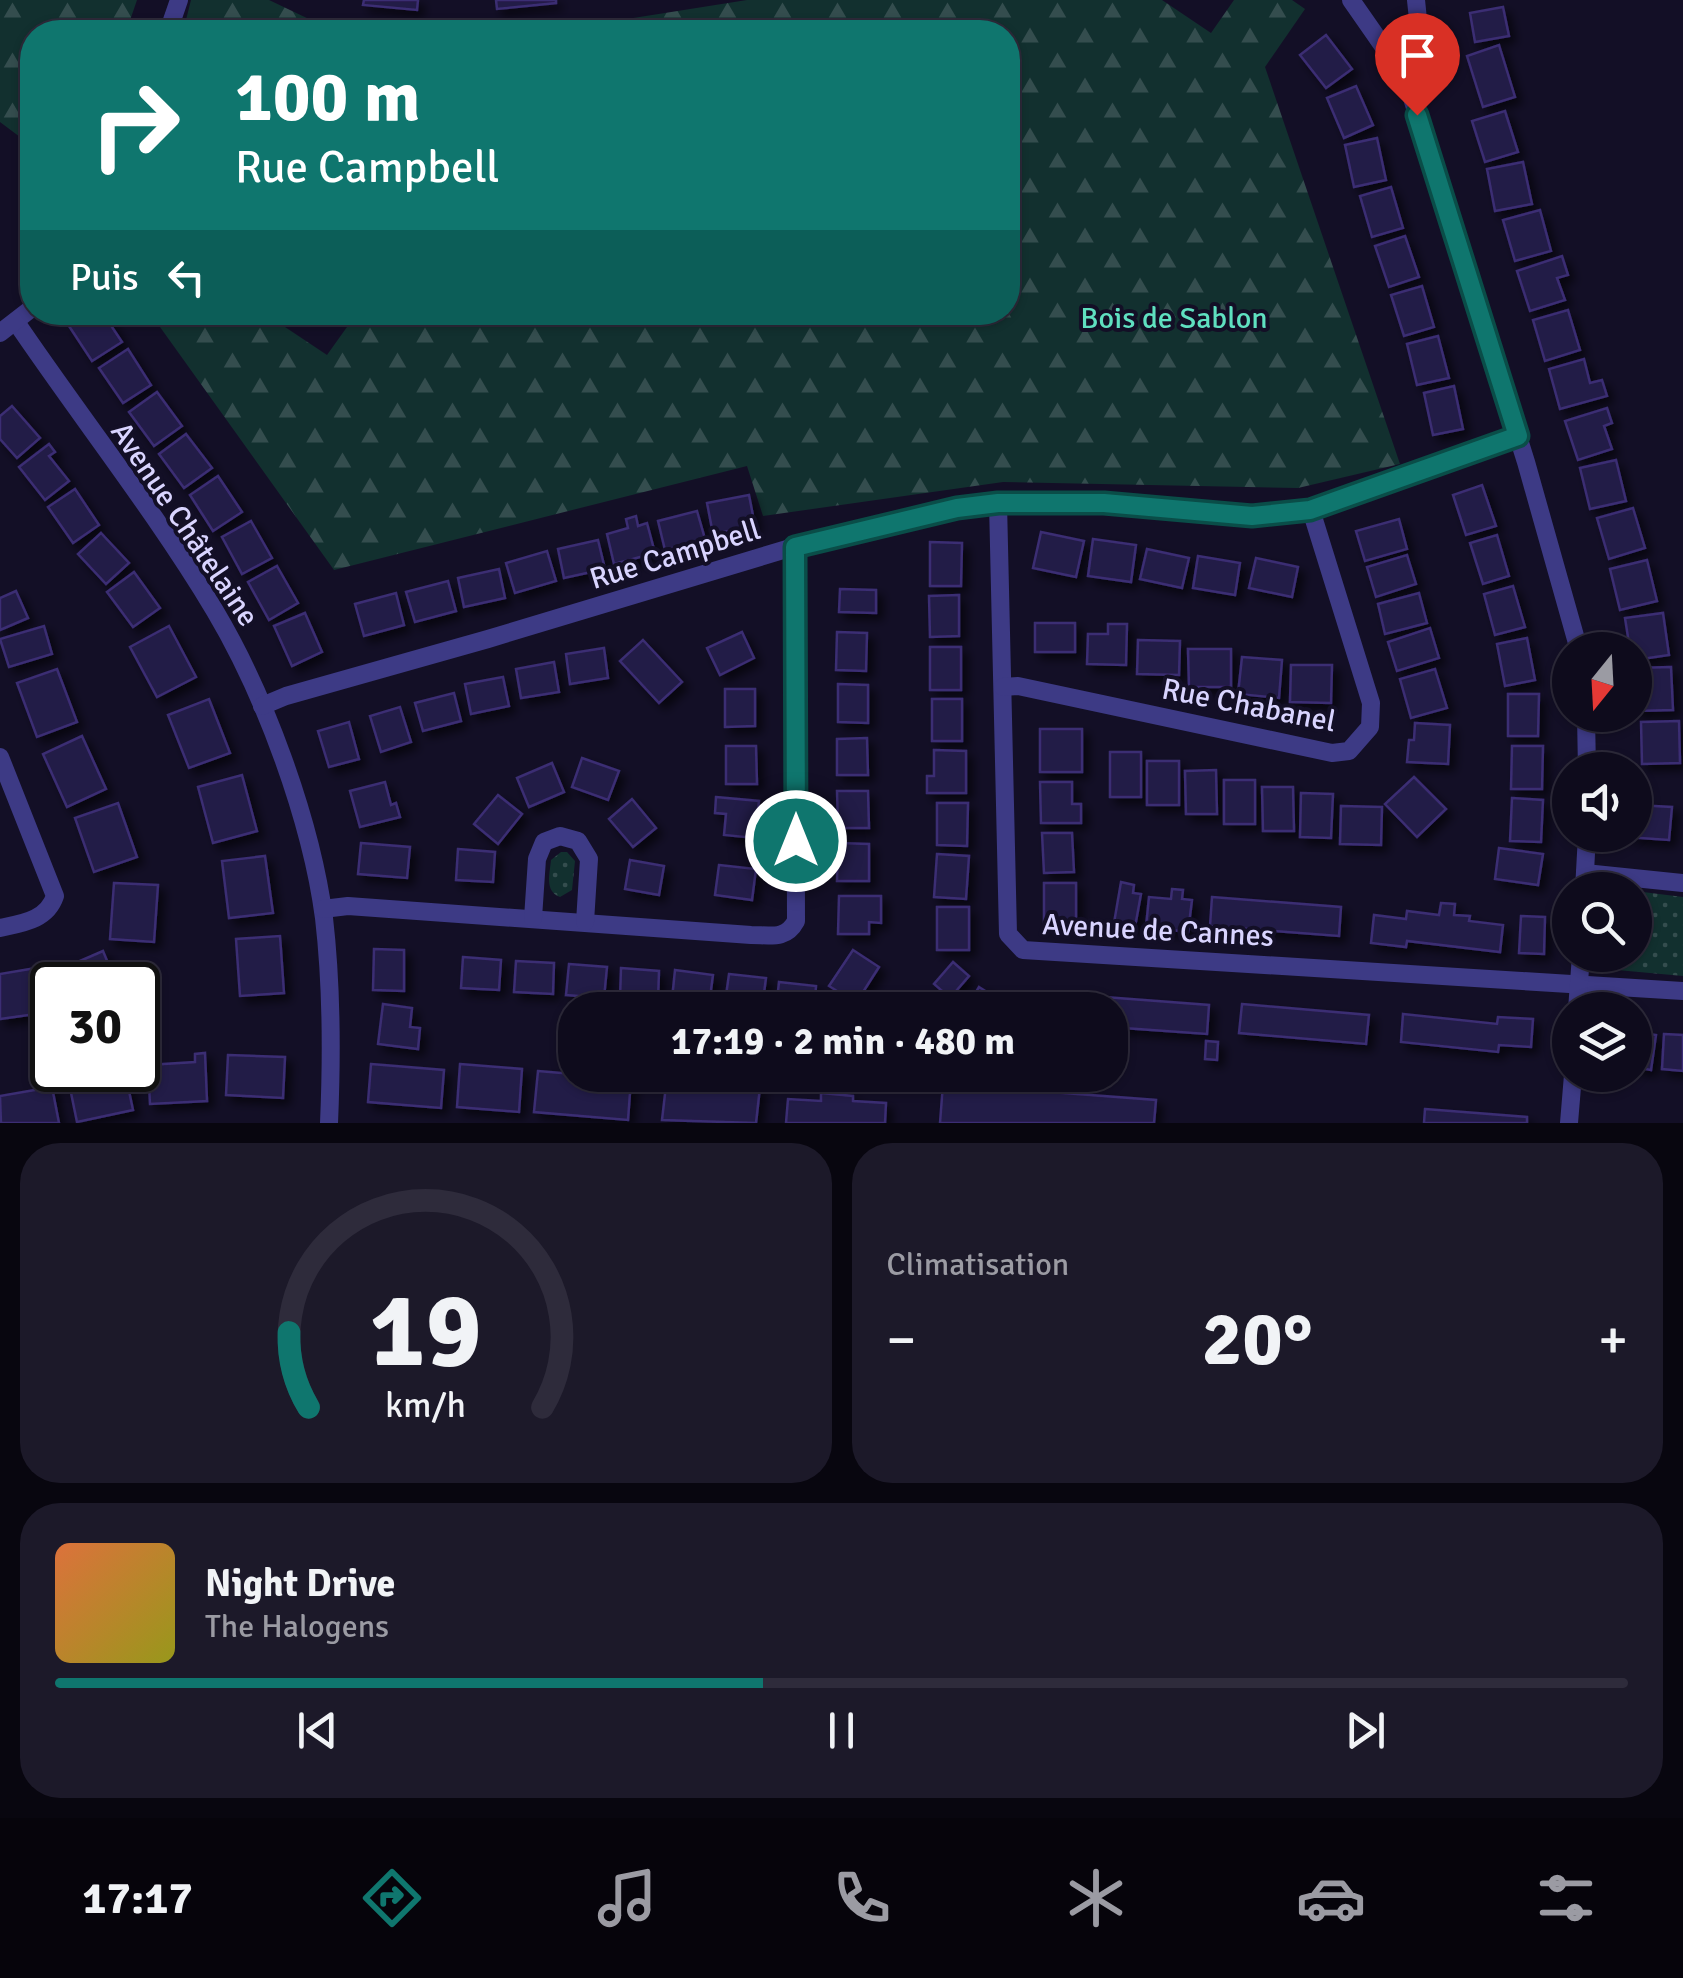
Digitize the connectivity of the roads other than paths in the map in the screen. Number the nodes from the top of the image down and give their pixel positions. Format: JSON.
{"nodes":[{"id":1,"x":1351,"y":0,"type":"edge"},
{"id":2,"x":1416,"y":0,"type":"edge"},
{"id":3,"x":1406,"y":78,"type":"junction"},
{"id":4,"x":8,"y":328,"type":"edge"},
{"id":5,"x":1518,"y":436,"type":"junction"},
{"id":6,"x":998,"y":503,"type":"junction"},
{"id":7,"x":1310,"y":510,"type":"junction"},
{"id":8,"x":795,"y":547,"type":"junction"},
{"id":9,"x":1575,"y":632,"type":"edge"},
{"id":10,"x":1003,"y":687,"type":"junction"},
{"id":11,"x":262,"y":706,"type":"junction"},
{"id":12,"x":0,"y":757,"type":"edge"},
{"id":13,"x":1652,"y":883,"type":"edge"},
{"id":14,"x":1683,"y":883,"type":"edge"},
{"id":15,"x":322,"y":909,"type":"junction"},
{"id":16,"x":532,"y":918,"type":"junction"},
{"id":17,"x":585,"y":922,"type":"junction"},
{"id":18,"x":0,"y":928,"type":"edge"},
{"id":19,"x":1580,"y":972,"type":"edge"},
{"id":20,"x":1579,"y":983,"type":"junction"},
{"id":21,"x":1683,"y":991,"type":"edge"},
{"id":22,"x":1579,"y":992,"type":"edge"},
{"id":23,"x":1571,"y":1092,"type":"edge"},
{"id":24,"x":329,"y":1123,"type":"edge"},
{"id":25,"x":1569,"y":1123,"type":"edge"}],
"edges":[{"from":1,"to":3,"type":"street"},
{"from":2,"to":3,"type":"street"},
{"from":3,"to":5,"type":"street"},
{"from":4,"to":11,"type":"street","name":"Avenue Châtelaine"},
{"from":5,"to":7,"type":"street","name":"Rue Campbell"},
{"from":5,"to":9,"type":"street"},
{"from":6,"to":7,"type":"street","name":"Rue Campbell"},
{"from":6,"to":8,"type":"street","name":"Rue Campbell"},
{"from":6,"to":10,"type":"street","name":"Avenue de Cannes"},
{"from":7,"to":10,"type":"street","name":"Rue Chabanel"},
{"from":8,"to":11,"type":"street","name":"Rue Campbell"},
{"from":8,"to":17,"type":"street"},
{"from":10,"to":20,"type":"street","name":"Avenue de Cannes"},
{"from":11,"to":15,"type":"street","name":"Avenue Châtelaine"},
{"from":12,"to":18,"type":"street"},
{"from":13,"to":14,"type":"street"},
{"from":15,"to":16,"type":"street"},
{"from":15,"to":24,"type":"street","name":"Avenue Châtelaine"},
{"from":16,"to":17,"type":"street"},
{"from":16,"to":17,"type":"street"},
{"from":19,"to":20,"type":"street"},
{"from":20,"to":21,"type":"street","name":"Avenue de Cannes"},
{"from":20,"to":22,"type":"street"},
{"from":23,"to":25,"type":"street"}]}
